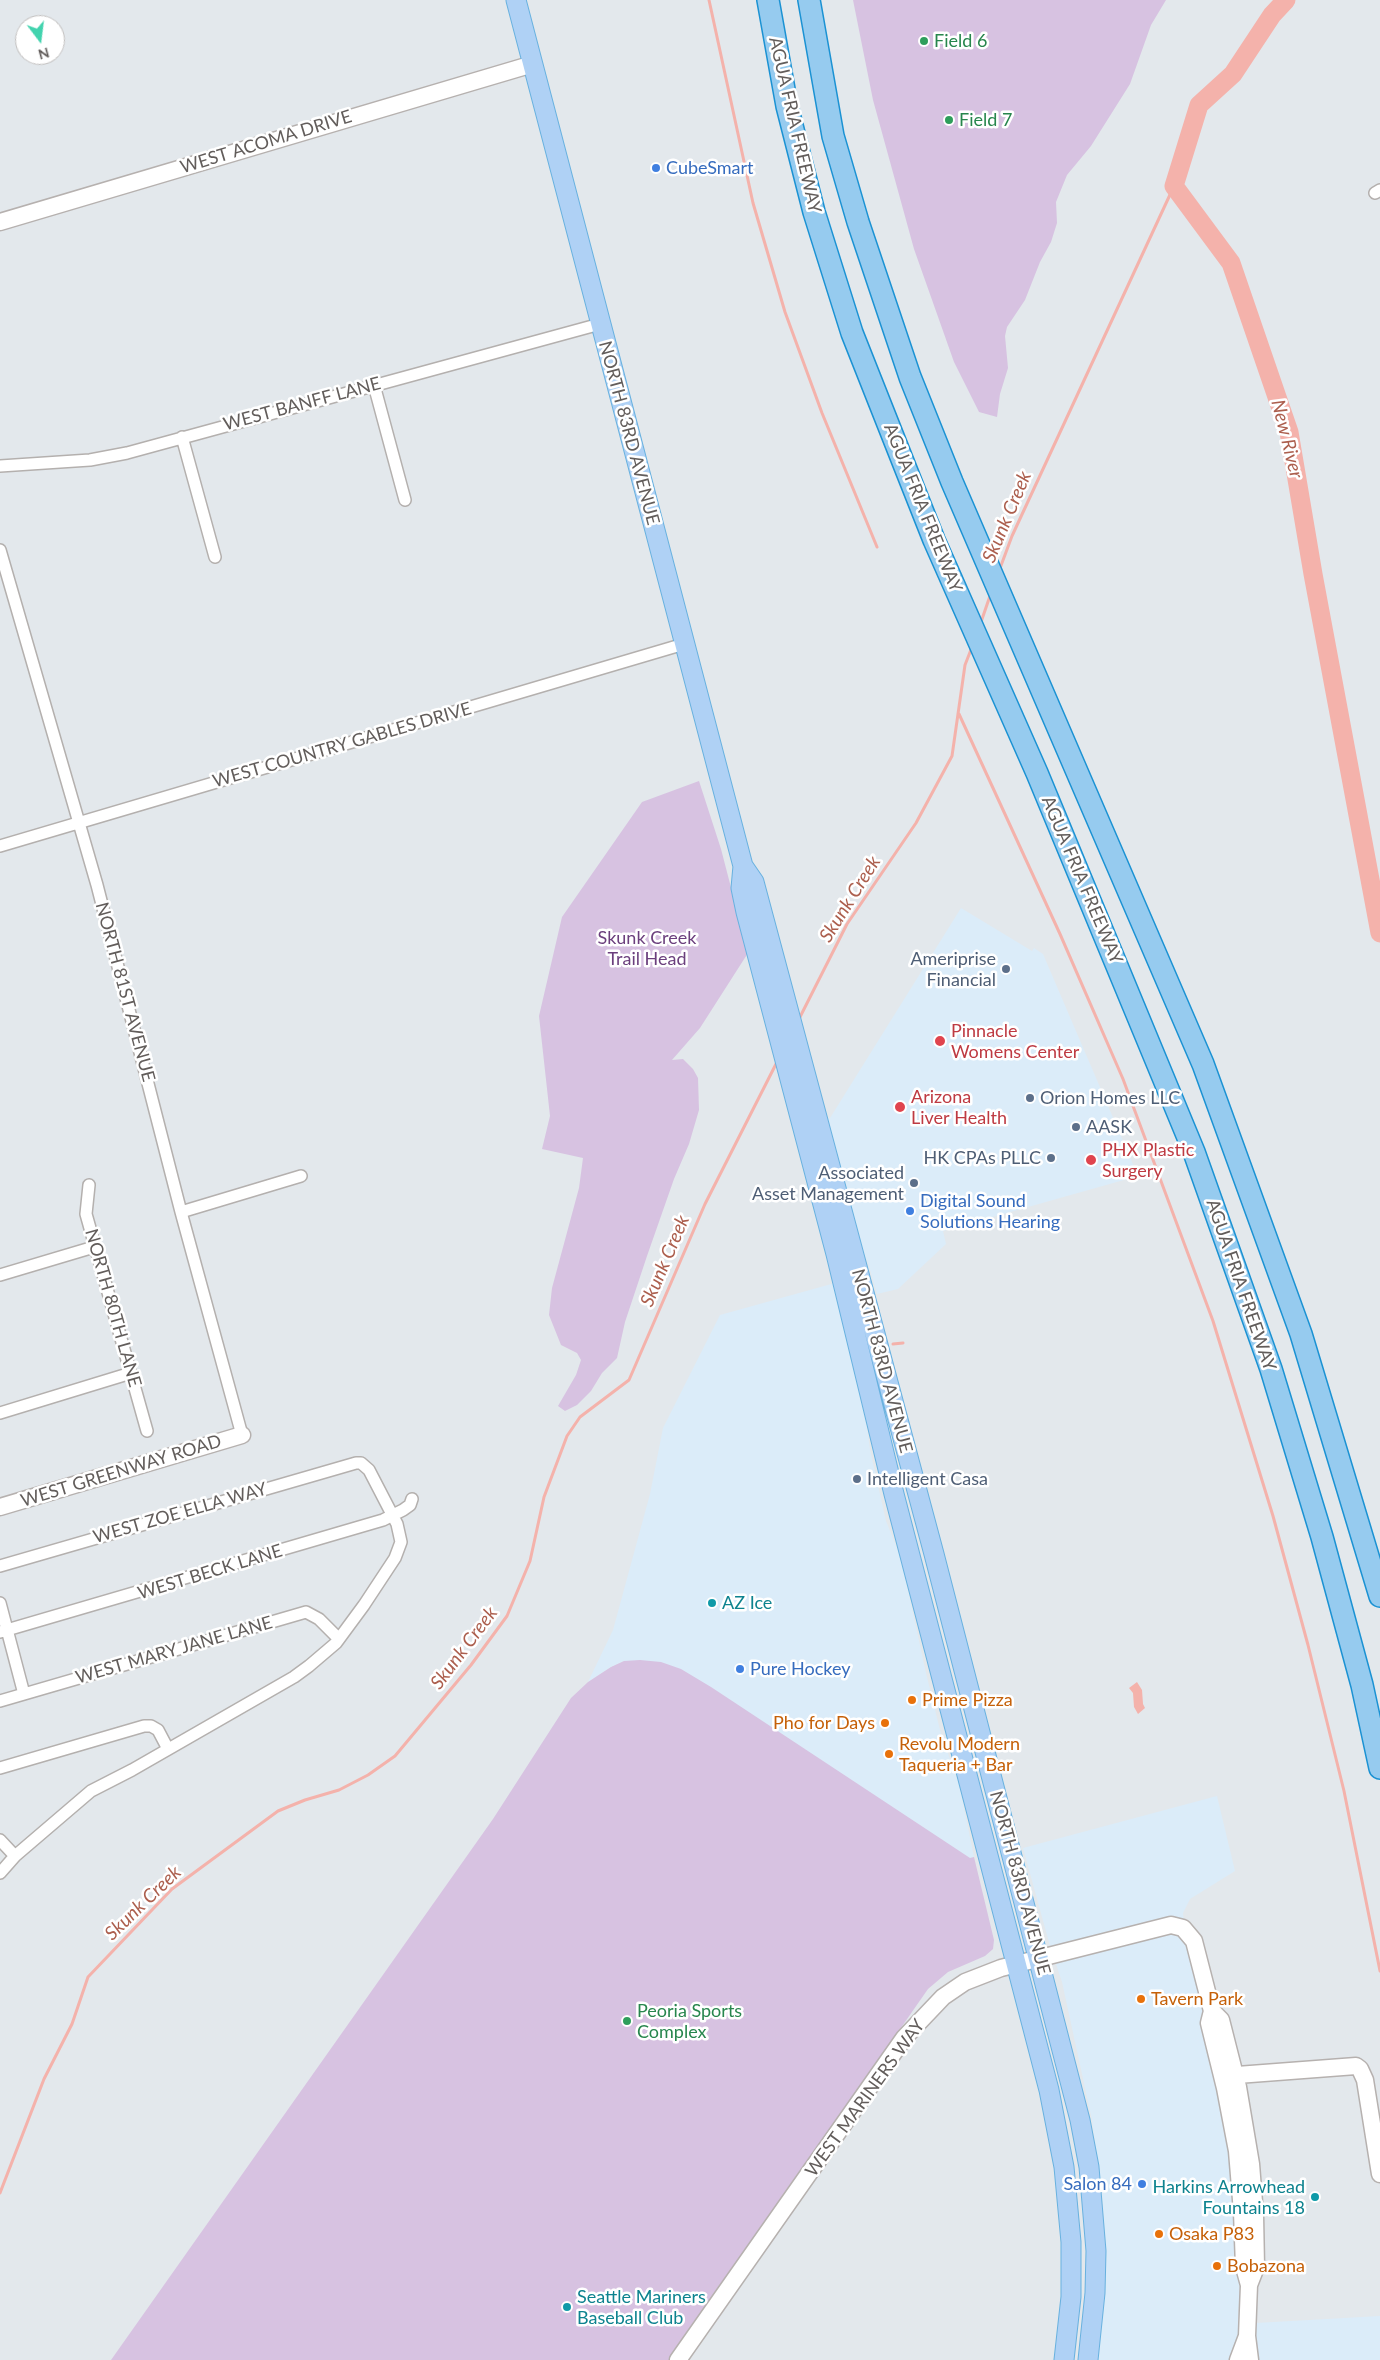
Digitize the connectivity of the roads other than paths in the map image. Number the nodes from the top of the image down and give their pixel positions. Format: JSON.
{"nodes":[{"id":1,"x":516,"y":0,"type":"edge"},
{"id":2,"x":768,"y":0,"type":"edge"},
{"id":3,"x":809,"y":0,"type":"edge"},
{"id":4,"x":533,"y":64,"type":"junction"},
{"id":5,"x":0,"y":222,"type":"edge"},
{"id":6,"x":600,"y":324,"type":"junction"},
{"id":7,"x":374,"y":385,"type":"junction"},
{"id":8,"x":182,"y":437,"type":"junction"},
{"id":9,"x":0,"y":466,"type":"edge"},
{"id":10,"x":405,"y":500,"type":"dead end"},
{"id":11,"x":0,"y":550,"type":"edge"},
{"id":12,"x":215,"y":557,"type":"dead end"},
{"id":13,"x":684,"y":644,"type":"junction"},
{"id":14,"x":80,"y":823,"type":"junction"},
{"id":15,"x":0,"y":846,"type":"edge"},
{"id":16,"x":743,"y":866,"type":"junction"},
{"id":17,"x":301,"y":1176,"type":"dead end"},
{"id":18,"x":89,"y":1185,"type":"dead end"},
{"id":19,"x":181,"y":1212,"type":"junction"},
{"id":20,"x":94,"y":1247,"type":"junction"},
{"id":21,"x":0,"y":1275,"type":"edge"},
{"id":22,"x":131,"y":1373,"type":"junction"},
{"id":23,"x":0,"y":1413,"type":"edge"},
{"id":24,"x":147,"y":1431,"type":"dead end"},
{"id":25,"x":242,"y":1435,"type":"joint"},
{"id":26,"x":412,"y":1499,"type":"dead end"},
{"id":27,"x":0,"y":1507,"type":"edge"},
{"id":28,"x":393,"y":1516,"type":"junction"},
{"id":29,"x":0,"y":1566,"type":"edge"},
{"id":30,"x":1380,"y":1596,"type":"edge"},
{"id":31,"x":0,"y":1603,"type":"edge"},
{"id":32,"x":3,"y":1631,"type":"edge"},
{"id":33,"x":339,"y":1639,"type":"junction"},
{"id":34,"x":24,"y":1694,"type":"junction"},
{"id":35,"x":0,"y":1701,"type":"edge"},
{"id":36,"x":168,"y":1749,"type":"junction"},
{"id":37,"x":0,"y":1768,"type":"edge"},
{"id":38,"x":1380,"y":1768,"type":"edge"},
{"id":39,"x":0,"y":1840,"type":"edge"},
{"id":40,"x":15,"y":1856,"type":"junction"},
{"id":41,"x":0,"y":1873,"type":"edge"},
{"id":42,"x":1040,"y":1958,"type":"junction"},
{"id":43,"x":1016,"y":1964,"type":"junction"},
{"id":44,"x":1229,"y":2075,"type":"junction"},
{"id":45,"x":1380,"y":2174,"type":"edge"},
{"id":46,"x":1247,"y":2336,"type":"junction"},
{"id":47,"x":678,"y":2360,"type":"edge"},
{"id":48,"x":1064,"y":2360,"type":"edge"},
{"id":49,"x":1088,"y":2360,"type":"edge"},
{"id":50,"x":1238,"y":2360,"type":"edge"},
{"id":51,"x":1250,"y":2360,"type":"edge"}],
"edges":[{"from":1,"to":4,"type":"main road","name":"NORTH 83RD AVENUE"},
{"from":2,"to":38,"type":"highway","name":"AGUA FRIA FREEWAY"},
{"from":3,"to":30,"type":"highway","name":"AGUA FRIA FREEWAY"},
{"from":4,"to":5,"type":"street","name":"WEST ACOMA DRIVE"},
{"from":4,"to":6,"type":"main road","name":"NORTH 83RD AVENUE"},
{"from":6,"to":7,"type":"street","name":"WEST BANFF LANE"},
{"from":6,"to":13,"type":"main road","name":"NORTH 83RD AVENUE"},
{"from":7,"to":8,"type":"street","name":"WEST BANFF LANE"},
{"from":7,"to":10,"type":"street"},
{"from":8,"to":9,"type":"street","name":"WEST BANFF LANE"},
{"from":8,"to":12,"type":"street"},
{"from":11,"to":14,"type":"street","name":"NORTH 81ST AVENUE"},
{"from":13,"to":14,"type":"street","name":"WEST COUNTRY GABLES DRIVE"},
{"from":13,"to":16,"type":"main road","name":"NORTH 83RD AVENUE"},
{"from":14,"to":15,"type":"street","name":"WEST COUNTRY GABLES DRIVE"},
{"from":14,"to":19,"type":"street","name":"NORTH 81ST AVENUE"},
{"from":16,"to":42,"type":"main road","name":"NORTH 83RD AVENUE"},
{"from":16,"to":43,"type":"main road","name":"NORTH 83RD AVENUE"},
{"from":17,"to":19,"type":"street"},
{"from":18,"to":20,"type":"street","name":"NORTH 80TH LANE"},
{"from":19,"to":25,"type":"street","name":"NORTH 81ST AVENUE"},
{"from":20,"to":21,"type":"street"},
{"from":20,"to":22,"type":"street","name":"NORTH 80TH LANE"},
{"from":22,"to":23,"type":"street"},
{"from":22,"to":24,"type":"street","name":"NORTH 80TH LANE"},
{"from":25,"to":27,"type":"street","name":"WEST GREENWAY ROAD"},
{"from":26,"to":28,"type":"street","name":"WEST BECK LANE"},
{"from":28,"to":29,"type":"street","name":"WEST ZOE ELLA WAY"},
{"from":28,"to":32,"type":"street","name":"WEST BECK LANE"},
{"from":28,"to":33,"type":"street"},
{"from":31,"to":32,"type":"street"},
{"from":32,"to":34,"type":"street"},
{"from":33,"to":34,"type":"street","name":"WEST MARY JANE LANE"},
{"from":33,"to":36,"type":"street"},
{"from":34,"to":35,"type":"street","name":"WEST MARY JANE LANE"},
{"from":36,"to":37,"type":"street"},
{"from":36,"to":40,"type":"street"},
{"from":39,"to":40,"type":"street"},
{"from":40,"to":41,"type":"street"},
{"from":42,"to":43,"type":"street","name":"WEST MARINERS WAY"},
{"from":42,"to":44,"type":"street","name":"WEST MARINERS WAY"},
{"from":42,"to":49,"type":"main road","name":"NORTH 83RD AVENUE"},
{"from":43,"to":47,"type":"street","name":"WEST MARINERS WAY"},
{"from":43,"to":48,"type":"main road","name":"NORTH 83RD AVENUE"},
{"from":44,"to":45,"type":"street"},
{"from":44,"to":46,"type":"street"},
{"from":46,"to":50,"type":"street"},
{"from":46,"to":51,"type":"street"}]}
